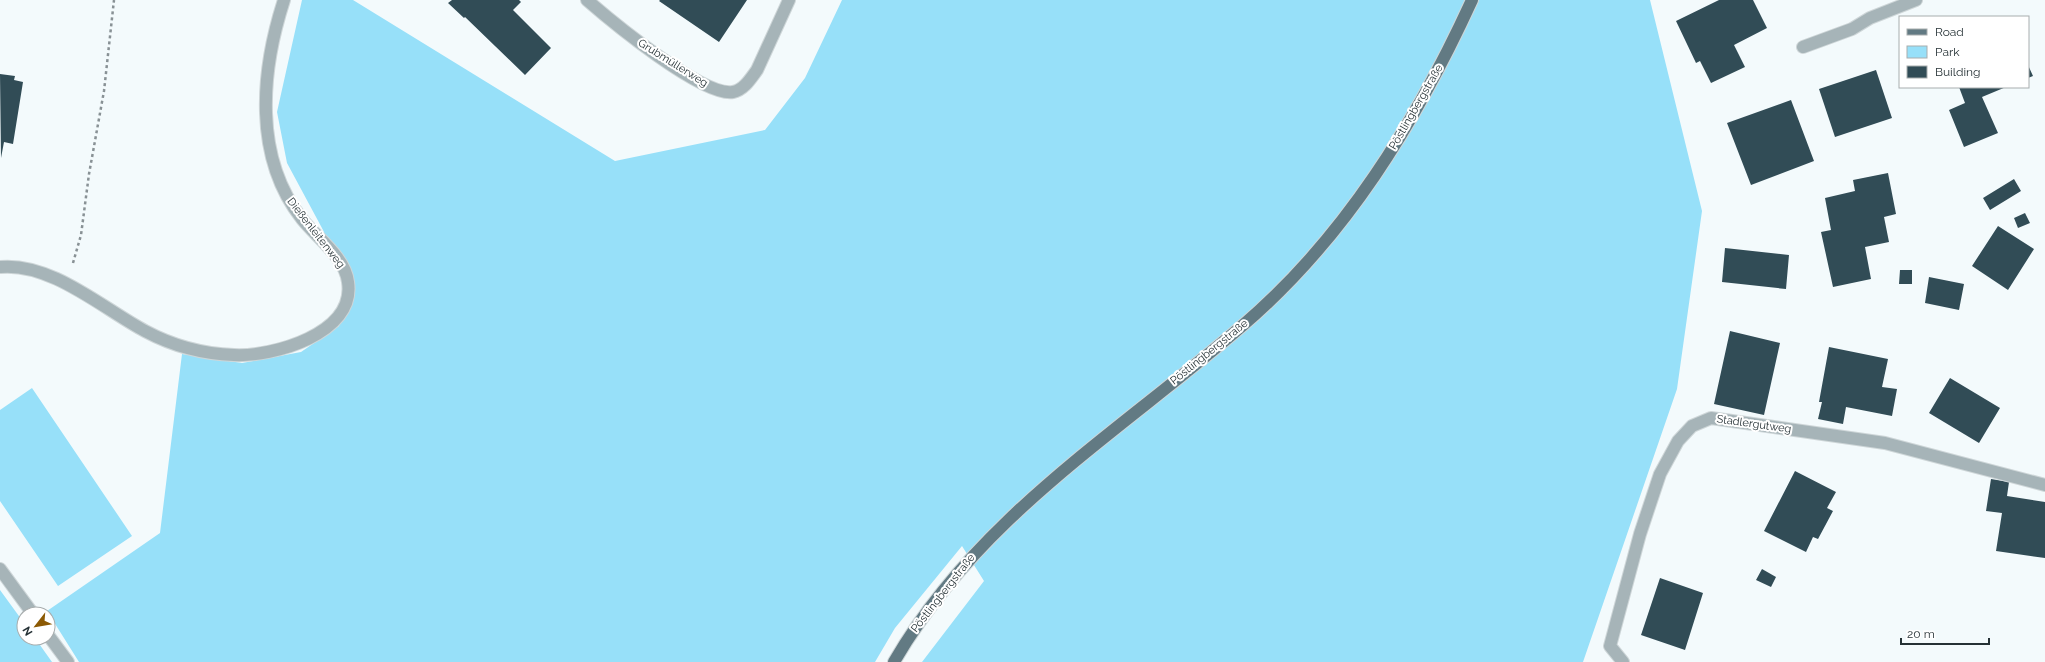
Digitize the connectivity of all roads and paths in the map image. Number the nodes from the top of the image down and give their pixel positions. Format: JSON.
{"nodes":[{"id":1,"x":114,"y":0,"type":"edge"},
{"id":2,"x":284,"y":0,"type":"edge"},
{"id":3,"x":587,"y":0,"type":"edge"},
{"id":4,"x":789,"y":0,"type":"edge"},
{"id":5,"x":1472,"y":0,"type":"edge"},
{"id":6,"x":1916,"y":0,"type":"edge"},
{"id":7,"x":1803,"y":47,"type":"dead end"},
{"id":8,"x":0,"y":267,"type":"edge"},
{"id":9,"x":67,"y":285,"type":"junction"},
{"id":10,"x":2045,"y":485,"type":"edge"},
{"id":11,"x":0,"y":569,"type":"edge"},
{"id":12,"x":27,"y":606,"type":"edge"},
{"id":13,"x":56,"y":646,"type":"edge"},
{"id":14,"x":68,"y":662,"type":"edge"},
{"id":15,"x":894,"y":662,"type":"edge"},
{"id":16,"x":1623,"y":662,"type":"edge"}],
"edges":[{"from":1,"to":9,"type":"path"},
{"from":2,"to":9,"type":"street","name":"Dießenleitenweg"},
{"from":3,"to":4,"type":"street","name":"Grubmüllerweg"},
{"from":5,"to":15,"type":"main road","name":"Pöstlingbergstraße"},
{"from":6,"to":7,"type":"street"},
{"from":8,"to":9,"type":"street","name":"Dießenleitenweg"},
{"from":10,"to":16,"type":"street","name":"Stadlergutweg"},
{"from":11,"to":12,"type":"street"},
{"from":13,"to":14,"type":"street"}]}
